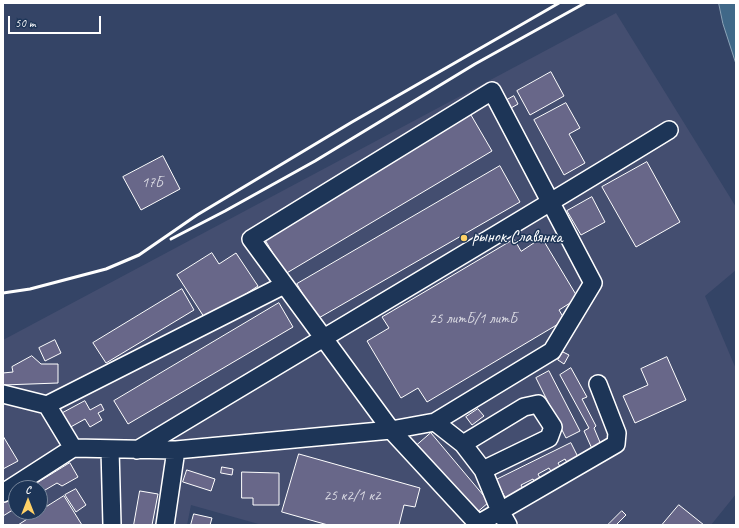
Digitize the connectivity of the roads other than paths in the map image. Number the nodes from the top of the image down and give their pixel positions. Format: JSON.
{"nodes":[{"id":1,"x":669,"y":130,"type":"dead end"},
{"id":2,"x":551,"y":202,"type":"junction"},
{"id":3,"x":284,"y":285,"type":"junction"},
{"id":4,"x":323,"y":338,"type":"junction"},
{"id":5,"x":598,"y":384,"type":"dead end"},
{"id":6,"x":7,"y":399,"type":"edge"},
{"id":7,"x":47,"y":405,"type":"junction"},
{"id":8,"x":435,"y":422,"type":"junction"},
{"id":9,"x":390,"y":430,"type":"junction"},
{"id":10,"x":463,"y":444,"type":"junction"},
{"id":11,"x":73,"y":448,"type":"junction"},
{"id":12,"x":110,"y":449,"type":"junction"},
{"id":13,"x":137,"y":450,"type":"junction"},
{"id":14,"x":176,"y":450,"type":"junction"},
{"id":15,"x":483,"y":470,"type":"junction"},
{"id":16,"x":3,"y":493,"type":"edge"},
{"id":17,"x":504,"y":518,"type":"edge"},
{"id":18,"x":112,"y":525,"type":"edge"},
{"id":19,"x":165,"y":525,"type":"edge"}],
"edges":[{"from":1,"to":2,"type":"street"},
{"from":2,"to":3,"type":"street"},
{"from":2,"to":4,"type":"street"},
{"from":2,"to":8,"type":"street"},
{"from":3,"to":4,"type":"street"},
{"from":3,"to":7,"type":"street"},
{"from":4,"to":9,"type":"street"},
{"from":4,"to":13,"type":"street"},
{"from":5,"to":17,"type":"street"},
{"from":6,"to":7,"type":"street"},
{"from":7,"to":11,"type":"street"},
{"from":8,"to":9,"type":"street"},
{"from":8,"to":10,"type":"street"},
{"from":9,"to":14,"type":"street"},
{"from":9,"to":17,"type":"street"},
{"from":10,"to":15,"type":"street"},
{"from":10,"to":15,"type":"street"},
{"from":11,"to":12,"type":"street"},
{"from":11,"to":16,"type":"street"},
{"from":12,"to":13,"type":"street"},
{"from":12,"to":18,"type":"street"},
{"from":13,"to":14,"type":"street"},
{"from":14,"to":19,"type":"street"},
{"from":15,"to":17,"type":"street"}]}
